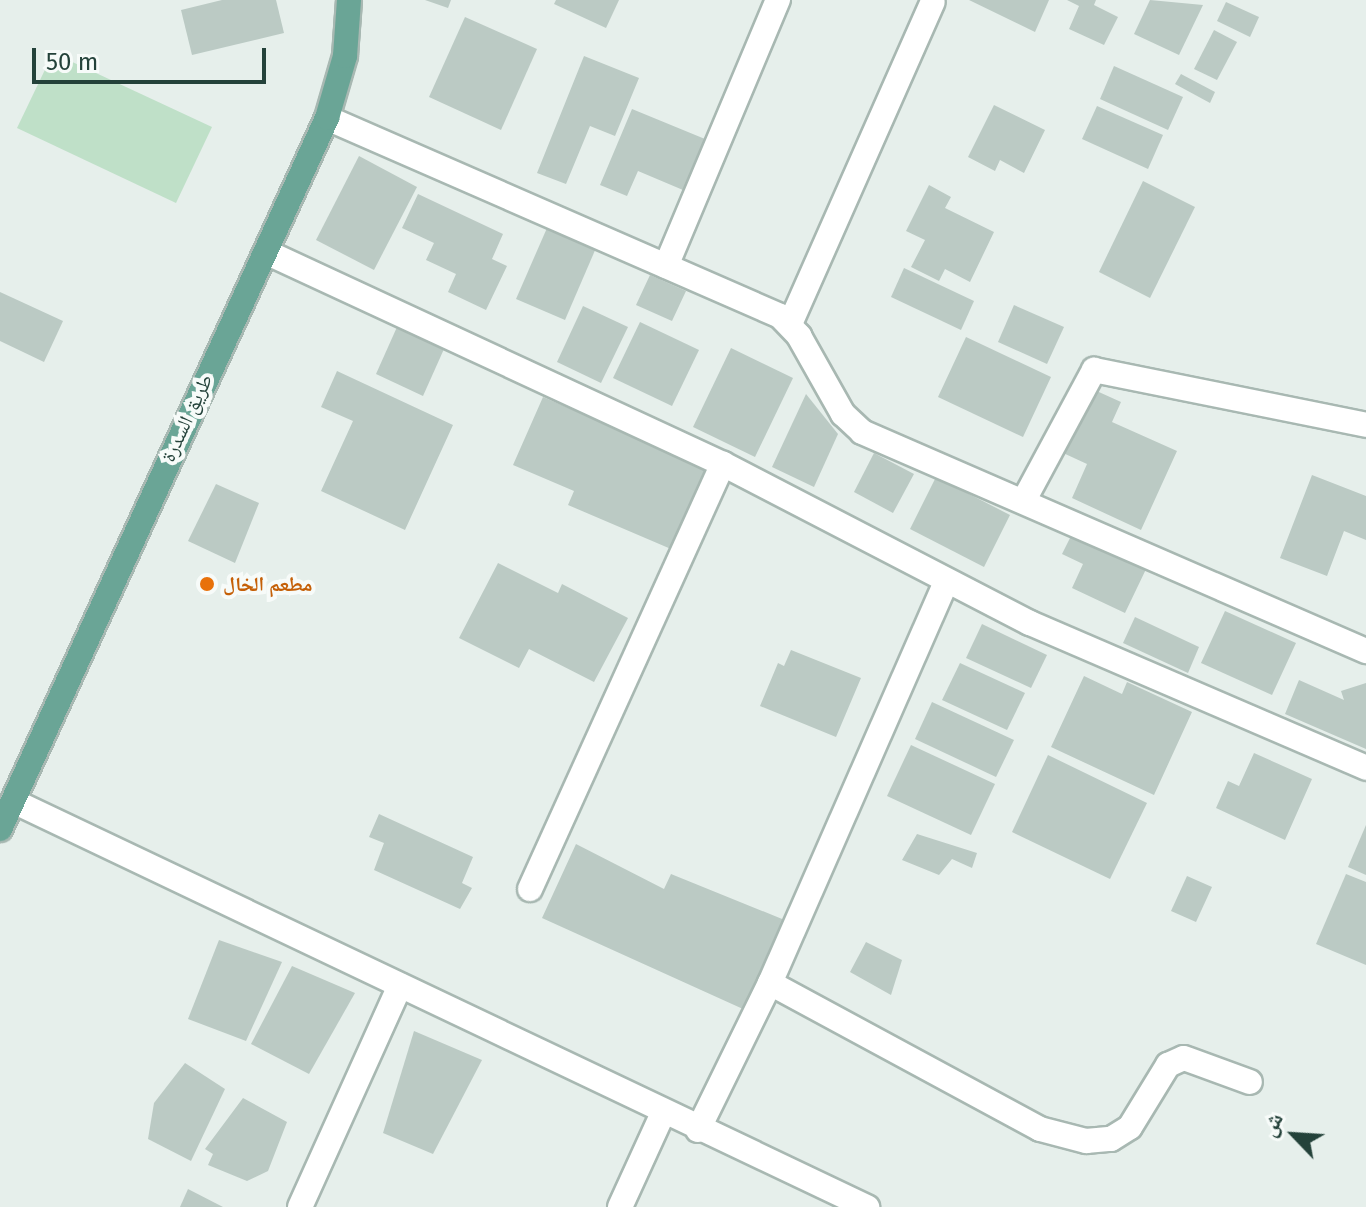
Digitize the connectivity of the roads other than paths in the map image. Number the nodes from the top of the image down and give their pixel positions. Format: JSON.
{"nodes":[{"id":1,"x":349,"y":0,"type":"edge"},
{"id":2,"x":778,"y":0,"type":"edge"},
{"id":3,"x":933,"y":2,"type":"dead end"},
{"id":4,"x":327,"y":118,"type":"junction"},
{"id":5,"x":266,"y":252,"type":"junction"},
{"id":6,"x":666,"y":266,"type":"junction"},
{"id":7,"x":790,"y":324,"type":"junction"},
{"id":8,"x":1366,"y":425,"type":"edge"},
{"id":9,"x":723,"y":464,"type":"junction"},
{"id":10,"x":1024,"y":500,"type":"junction"},
{"id":11,"x":946,"y":583,"type":"junction"},
{"id":12,"x":1366,"y":651,"type":"edge"},
{"id":13,"x":1366,"y":768,"type":"edge"},
{"id":14,"x":13,"y":801,"type":"junction"},
{"id":15,"x":0,"y":829,"type":"edge"},
{"id":16,"x":530,"y":889,"type":"dead end"},
{"id":17,"x":770,"y":983,"type":"junction"},
{"id":18,"x":400,"y":986,"type":"junction"},
{"id":19,"x":1250,"y":1082,"type":"dead end"},
{"id":20,"x":663,"y":1113,"type":"junction"},
{"id":21,"x":698,"y":1130,"type":"junction"},
{"id":22,"x":300,"y":1207,"type":"edge"},
{"id":23,"x":620,"y":1207,"type":"edge"},
{"id":24,"x":867,"y":1207,"type":"edge"}],
"edges":[{"from":1,"to":4,"type":"main road","name":"طريق السدرة"},
{"from":2,"to":6,"type":"street"},
{"from":3,"to":7,"type":"street"},
{"from":4,"to":5,"type":"main road","name":"طريق السدرة"},
{"from":4,"to":6,"type":"street"},
{"from":5,"to":9,"type":"street"},
{"from":5,"to":14,"type":"main road","name":"طريق السدرة"},
{"from":6,"to":7,"type":"street"},
{"from":7,"to":10,"type":"street"},
{"from":8,"to":10,"type":"street"},
{"from":9,"to":11,"type":"street"},
{"from":9,"to":16,"type":"street"},
{"from":10,"to":12,"type":"street"},
{"from":11,"to":13,"type":"street"},
{"from":11,"to":17,"type":"street"},
{"from":14,"to":15,"type":"main road","name":"طريق السدرة"},
{"from":14,"to":18,"type":"street"},
{"from":17,"to":19,"type":"street"},
{"from":17,"to":21,"type":"street"},
{"from":18,"to":20,"type":"street"},
{"from":18,"to":22,"type":"street"},
{"from":20,"to":21,"type":"street"},
{"from":20,"to":23,"type":"street"},
{"from":21,"to":24,"type":"street"}]}
